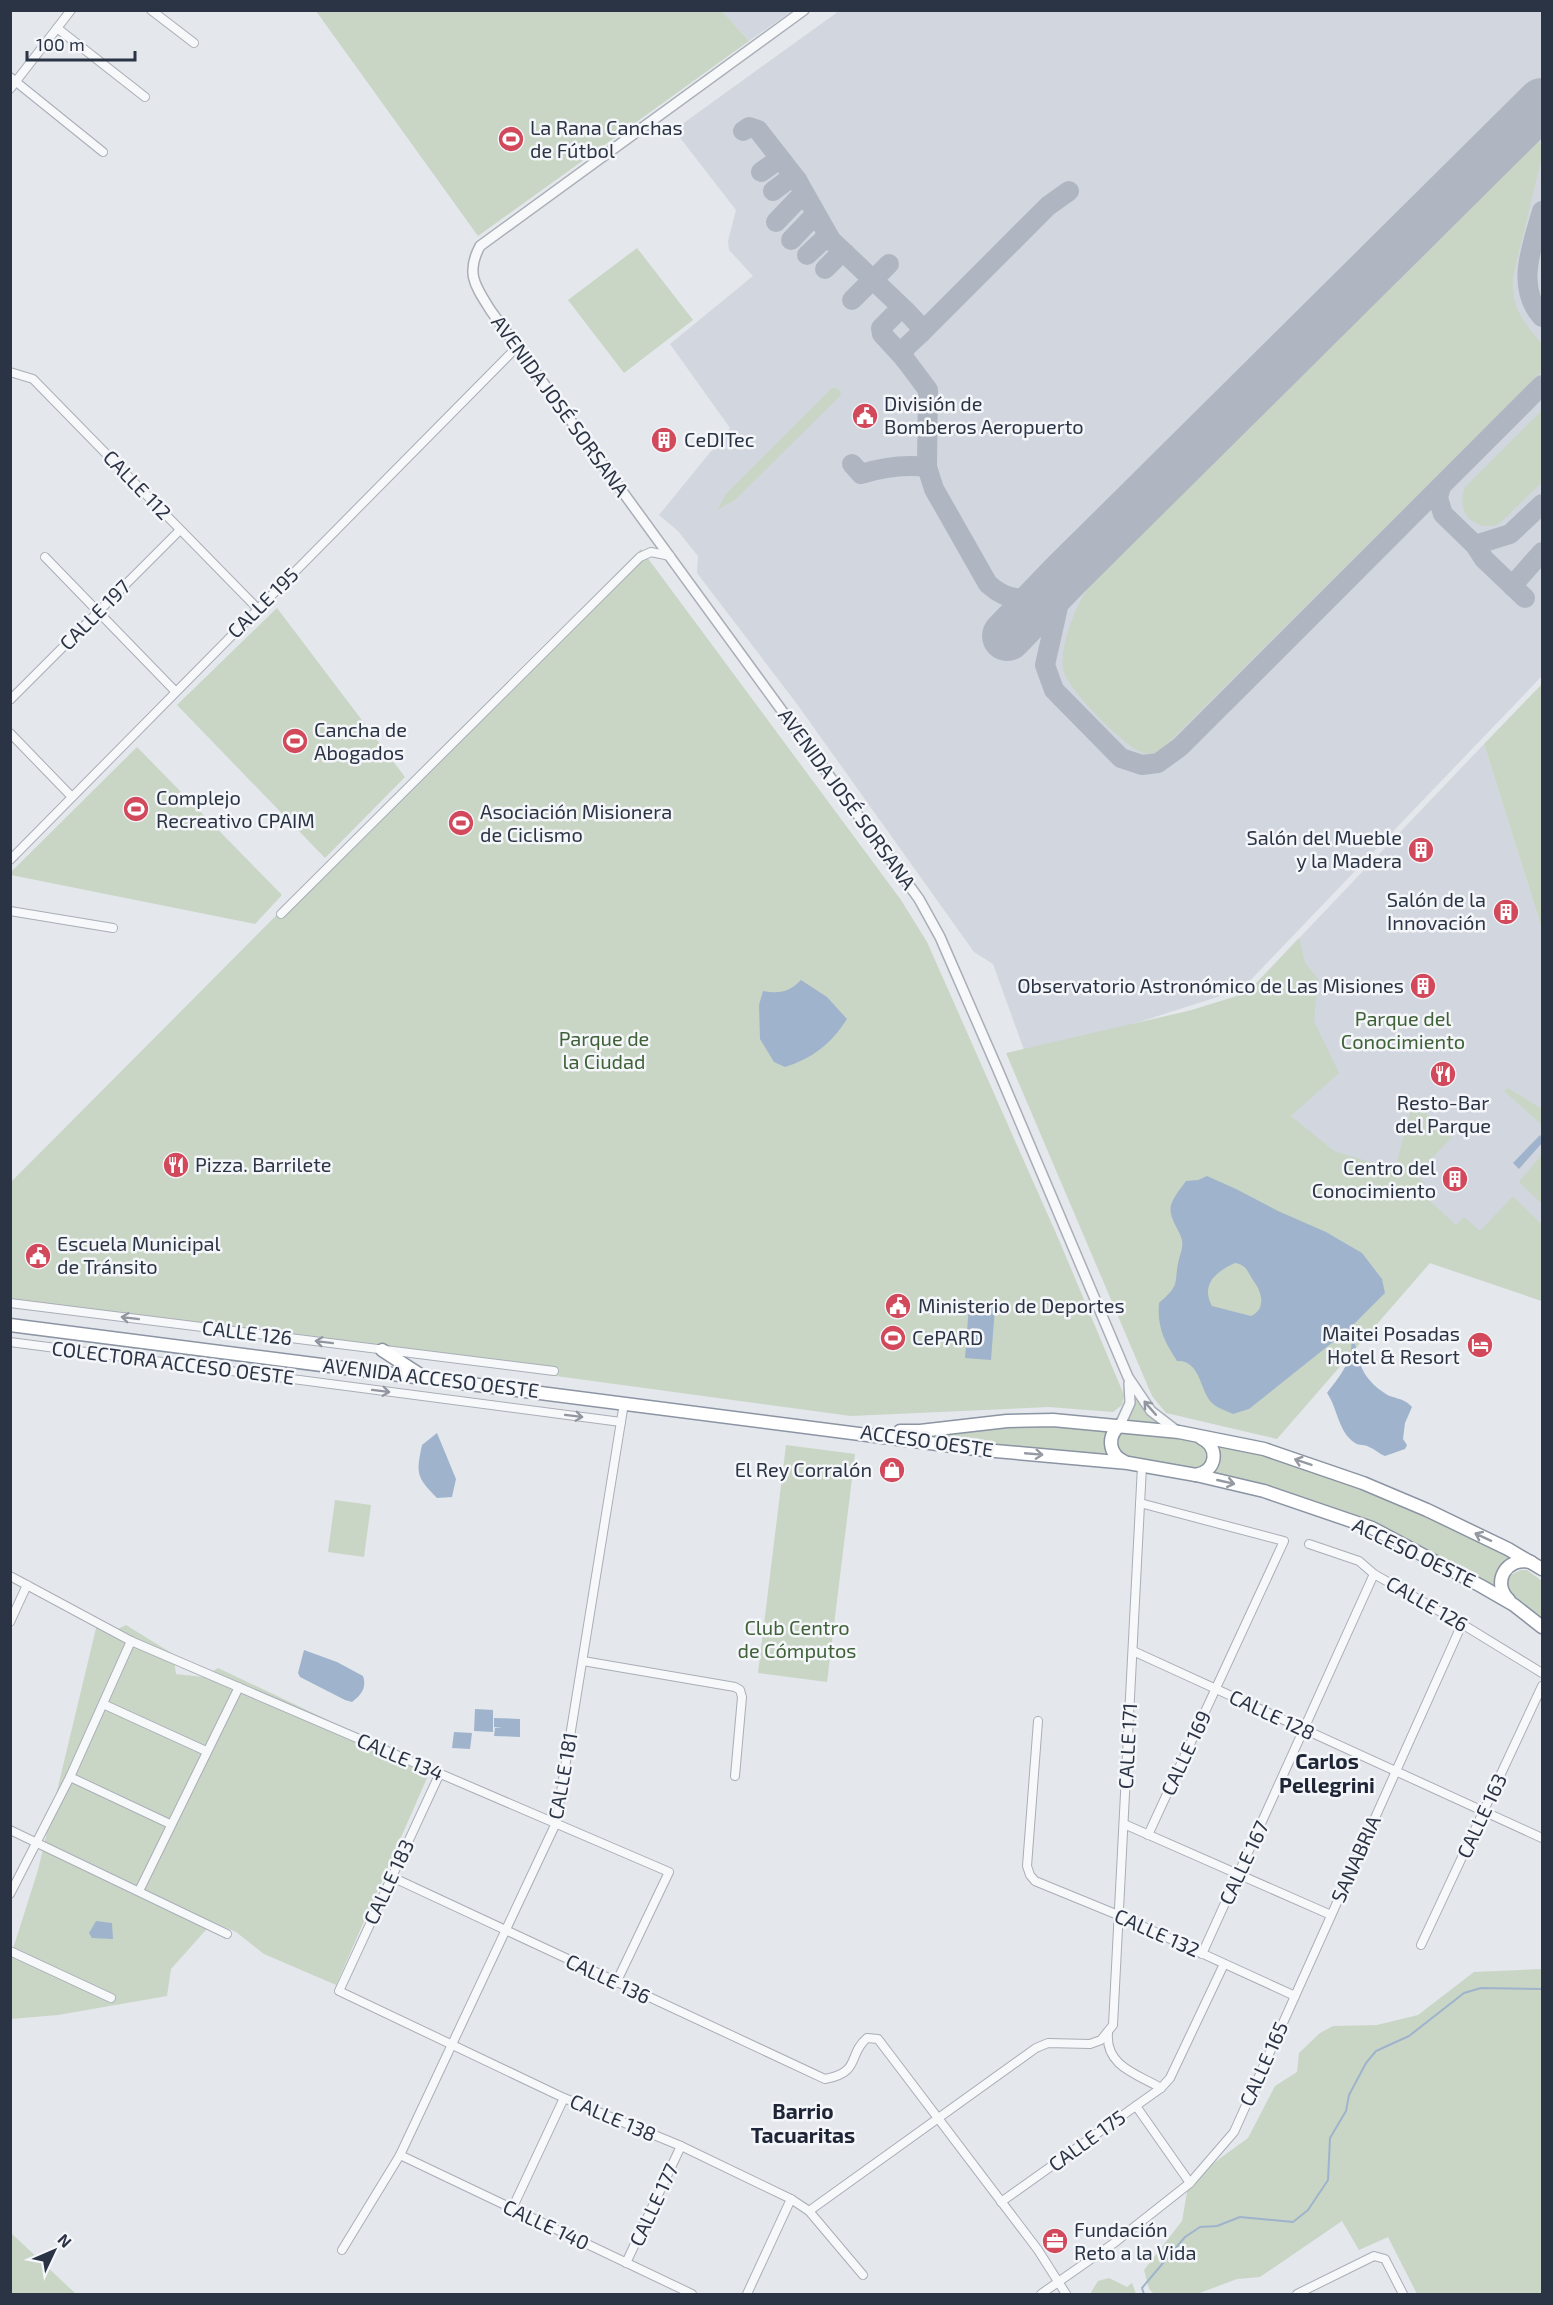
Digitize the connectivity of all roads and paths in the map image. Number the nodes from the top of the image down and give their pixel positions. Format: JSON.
{"nodes":[{"id":1,"x":71,"y":10,"type":"edge"},
{"id":2,"x":151,"y":10,"type":"edge"},
{"id":3,"x":804,"y":10,"type":"edge"},
{"id":4,"x":57,"y":28,"type":"junction"},
{"id":5,"x":194,"y":43,"type":"dead end"},
{"id":6,"x":13,"y":80,"type":"edge"},
{"id":7,"x":10,"y":89,"type":"edge"},
{"id":8,"x":145,"y":97,"type":"dead end"},
{"id":9,"x":103,"y":152,"type":"dead end"},
{"id":10,"x":517,"y":347,"type":"junction"},
{"id":11,"x":10,"y":372,"type":"edge"},
{"id":12,"x":180,"y":530,"type":"junction"},
{"id":13,"x":671,"y":556,"type":"junction"},
{"id":14,"x":45,"y":557,"type":"dead end"},
{"id":15,"x":257,"y":608,"type":"junction"},
{"id":16,"x":98,"y":612,"type":"junction"},
{"id":17,"x":175,"y":691,"type":"junction"},
{"id":18,"x":10,"y":700,"type":"edge"},
{"id":19,"x":10,"y":733,"type":"edge"},
{"id":20,"x":72,"y":797,"type":"junction"},
{"id":21,"x":10,"y":860,"type":"edge"},
{"id":22,"x":10,"y":910,"type":"edge"},
{"id":23,"x":281,"y":914,"type":"dead end"},
{"id":24,"x":112,"y":927,"type":"dead end"},
{"id":25,"x":10,"y":1303,"type":"edge"},
{"id":26,"x":10,"y":1325,"type":"edge"},
{"id":27,"x":10,"y":1342,"type":"edge"},
{"id":28,"x":382,"y":1350,"type":"junction"},
{"id":29,"x":554,"y":1371,"type":"dead end"},
{"id":30,"x":1128,"y":1377,"type":"junction"},
{"id":31,"x":426,"y":1378,"type":"junction"},
{"id":32,"x":624,"y":1403,"type":"junction"},
{"id":33,"x":621,"y":1422,"type":"junction"},
{"id":34,"x":1120,"y":1425,"type":"junction"},
{"id":35,"x":851,"y":1431,"type":"junction"},
{"id":36,"x":1179,"y":1432,"type":"junction"},
{"id":37,"x":1200,"y":1437,"type":"junction"},
{"id":38,"x":1128,"y":1463,"type":"junction"},
{"id":39,"x":1142,"y":1466,"type":"junction"},
{"id":40,"x":1196,"y":1475,"type":"junction"},
{"id":41,"x":1140,"y":1503,"type":"junction"},
{"id":42,"x":1309,"y":1544,"type":"dead end"},
{"id":43,"x":1539,"y":1566,"type":"edge"},
{"id":44,"x":1374,"y":1574,"type":"junction"},
{"id":45,"x":10,"y":1576,"type":"edge"},
{"id":46,"x":27,"y":1585,"type":"junction"},
{"id":47,"x":1514,"y":1605,"type":"junction"},
{"id":48,"x":10,"y":1622,"type":"edge"},
{"id":49,"x":1462,"y":1624,"type":"junction"},
{"id":50,"x":1542,"y":1627,"type":"edge"},
{"id":51,"x":131,"y":1641,"type":"junction"},
{"id":52,"x":1133,"y":1651,"type":"junction"},
{"id":53,"x":583,"y":1661,"type":"junction"},
{"id":54,"x":1542,"y":1673,"type":"edge"},
{"id":55,"x":1542,"y":1686,"type":"edge"},
{"id":56,"x":239,"y":1688,"type":"junction"},
{"id":57,"x":1216,"y":1689,"type":"junction"},
{"id":58,"x":103,"y":1704,"type":"junction"},
{"id":59,"x":1038,"y":1721,"type":"dead end"},
{"id":60,"x":1305,"y":1730,"type":"junction"},
{"id":61,"x":206,"y":1751,"type":"junction"},
{"id":62,"x":1396,"y":1771,"type":"junction"},
{"id":63,"x":440,"y":1773,"type":"junction"},
{"id":64,"x":735,"y":1776,"type":"dead end"},
{"id":65,"x":70,"y":1777,"type":"junction"},
{"id":66,"x":1484,"y":1811,"type":"junction"},
{"id":67,"x":556,"y":1823,"type":"junction"},
{"id":68,"x":170,"y":1824,"type":"junction"},
{"id":69,"x":1124,"y":1824,"type":"junction"},
{"id":70,"x":10,"y":1830,"type":"edge"},
{"id":71,"x":1148,"y":1835,"type":"junction"},
{"id":72,"x":1542,"y":1838,"type":"edge"},
{"id":73,"x":37,"y":1841,"type":"junction"},
{"id":74,"x":1239,"y":1875,"type":"junction"},
{"id":75,"x":392,"y":1876,"type":"junction"},
{"id":76,"x":139,"y":1891,"type":"junction"},
{"id":77,"x":10,"y":1894,"type":"edge"},
{"id":78,"x":1331,"y":1915,"type":"junction"},
{"id":79,"x":1119,"y":1916,"type":"junction"},
{"id":80,"x":506,"y":1931,"type":"junction"},
{"id":81,"x":227,"y":1934,"type":"dead end"},
{"id":82,"x":1421,"y":1945,"type":"dead end"},
{"id":83,"x":10,"y":1951,"type":"edge"},
{"id":84,"x":1202,"y":1954,"type":"junction"},
{"id":85,"x":1224,"y":1964,"type":"junction"},
{"id":86,"x":616,"y":1983,"type":"junction"},
{"id":87,"x":339,"y":1991,"type":"joint"},
{"id":88,"x":1295,"y":1996,"type":"junction"},
{"id":89,"x":111,"y":1998,"type":"dead end"},
{"id":90,"x":1111,"y":2028,"type":"junction"},
{"id":91,"x":452,"y":2044,"type":"junction"},
{"id":92,"x":1161,"y":2088,"type":"junction"},
{"id":93,"x":564,"y":2098,"type":"junction"},
{"id":94,"x":1136,"y":2106,"type":"junction"},
{"id":95,"x":937,"y":2117,"type":"junction"},
{"id":96,"x":681,"y":2146,"type":"junction"},
{"id":97,"x":400,"y":2155,"type":"junction"},
{"id":98,"x":1190,"y":2183,"type":"junction"},
{"id":99,"x":791,"y":2199,"type":"junction"},
{"id":100,"x":1001,"y":2202,"type":"junction"},
{"id":101,"x":512,"y":2209,"type":"junction"},
{"id":102,"x":809,"y":2211,"type":"junction"},
{"id":103,"x":342,"y":2250,"type":"dead end"},
{"id":104,"x":626,"y":2263,"type":"junction"},
{"id":105,"x":863,"y":2275,"type":"dead end"},
{"id":106,"x":1058,"y":2281,"type":"junction"},
{"id":107,"x":693,"y":2295,"type":"edge"},
{"id":108,"x":747,"y":2295,"type":"edge"},
{"id":109,"x":1041,"y":2295,"type":"edge"},
{"id":110,"x":1066,"y":2295,"type":"edge"},
{"id":111,"x":1297,"y":2295,"type":"edge"},
{"id":112,"x":1403,"y":2295,"type":"edge"}],
"edges":[{"from":1,"to":4,"type":"street"},
{"from":2,"to":5,"type":"street"},
{"from":3,"to":10,"type":"street","name":"AVENIDA JOSÉ SORSANA"},
{"from":4,"to":6,"type":"street"},
{"from":4,"to":8,"type":"street"},
{"from":6,"to":7,"type":"street"},
{"from":6,"to":9,"type":"street"},
{"from":10,"to":13,"type":"street","name":"AVENIDA JOSÉ SORSANA"},
{"from":10,"to":15,"type":"street","name":"CALLE 195"},
{"from":11,"to":12,"type":"street","name":"CALLE 112"},
{"from":12,"to":15,"type":"street","name":"CALLE 112"},
{"from":12,"to":16,"type":"street","name":"CALLE 197"},
{"from":13,"to":23,"type":"street"},
{"from":13,"to":30,"type":"street","name":"AVENIDA JOSÉ SORSANA"},
{"from":14,"to":16,"type":"street"},
{"from":15,"to":17,"type":"street","name":"CALLE 195"},
{"from":16,"to":17,"type":"street"},
{"from":16,"to":18,"type":"street","name":"CALLE 197"},
{"from":17,"to":20,"type":"street","name":"CALLE 195"},
{"from":19,"to":20,"type":"street"},
{"from":20,"to":21,"type":"street","name":"CALLE 195"},
{"from":22,"to":24,"type":"street"},
{"from":28,"to":25,"type":"street","name":"CALLE 126","one_way":true},
{"from":26,"to":31,"type":"highway","name":"AVENIDA ACCESO OESTE"},
{"from":27,"to":33,"type":"street","name":"COLECTORA ACCESO OESTE","one_way":true},
{"from":28,"to":29,"type":"street","name":"CALLE 126"},
{"from":28,"to":31,"type":"highway"},
{"from":30,"to":34,"type":"street","name":"AVENIDA JOSÉ SORSANA"},
{"from":36,"to":30,"type":"street","name":"AVENIDA JOSÉ SORSANA","one_way":true},
{"from":31,"to":32,"type":"highway","name":"AVENIDA ACCESO OESTE"},
{"from":32,"to":33,"type":"street","name":"CALLE 181"},
{"from":32,"to":35,"type":"highway","name":"AVENIDA ACCESO OESTE"},
{"from":33,"to":53,"type":"street","name":"CALLE 181"},
{"from":34,"to":35,"type":"highway","name":"ACCESO OESTE"},
{"from":34,"to":36,"type":"highway","name":"ACCESO OESTE"},
{"from":34,"to":38,"type":"highway"},
{"from":35,"to":38,"type":"highway","name":"ACCESO OESTE","one_way":true},
{"from":36,"to":37,"type":"highway","name":"ACCESO OESTE"},
{"from":37,"to":40,"type":"highway"},
{"from":43,"to":37,"type":"highway","name":"ACCESO OESTE","one_way":true},
{"from":38,"to":39,"type":"highway","name":"ACCESO OESTE"},
{"from":39,"to":40,"type":"highway","name":"ACCESO OESTE"},
{"from":39,"to":41,"type":"street","name":"CALLE 171"},
{"from":40,"to":47,"type":"highway","name":"ACCESO OESTE","one_way":true},
{"from":41,"to":52,"type":"street","name":"CALLE 171"},
{"from":41,"to":57,"type":"street","name":"CALLE 169"},
{"from":42,"to":44,"type":"street","name":"CALLE 126"},
{"from":43,"to":47,"type":"highway"},
{"from":44,"to":49,"type":"street","name":"CALLE 126"},
{"from":44,"to":60,"type":"street","name":"CALLE 167"},
{"from":45,"to":46,"type":"street","name":"CALLE 134"},
{"from":46,"to":48,"type":"street"},
{"from":46,"to":51,"type":"street","name":"CALLE 134"},
{"from":47,"to":50,"type":"highway","name":"ACCESO OESTE"},
{"from":49,"to":54,"type":"street","name":"CALLE 126"},
{"from":49,"to":62,"type":"street","name":"SANABRIA"},
{"from":51,"to":56,"type":"street","name":"CALLE 134"},
{"from":51,"to":58,"type":"street"},
{"from":52,"to":57,"type":"street","name":"CALLE 128"},
{"from":52,"to":69,"type":"street","name":"CALLE 171"},
{"from":53,"to":64,"type":"street"},
{"from":53,"to":67,"type":"street","name":"CALLE 181"},
{"from":55,"to":66,"type":"street","name":"CALLE 163"},
{"from":56,"to":61,"type":"street"},
{"from":56,"to":63,"type":"street","name":"CALLE 134"},
{"from":57,"to":60,"type":"street","name":"CALLE 128"},
{"from":57,"to":71,"type":"street","name":"CALLE 169"},
{"from":58,"to":61,"type":"street"},
{"from":58,"to":65,"type":"street"},
{"from":59,"to":79,"type":"street","name":"CALLE 132"},
{"from":60,"to":62,"type":"street","name":"CALLE 128"},
{"from":60,"to":74,"type":"street","name":"CALLE 167"},
{"from":61,"to":68,"type":"street"},
{"from":62,"to":66,"type":"street","name":"CALLE 128"},
{"from":62,"to":78,"type":"street","name":"SANABRIA"},
{"from":63,"to":67,"type":"street","name":"CALLE 134"},
{"from":63,"to":75,"type":"street","name":"CALLE 183"},
{"from":65,"to":68,"type":"street"},
{"from":65,"to":73,"type":"street"},
{"from":66,"to":72,"type":"street","name":"CALLE 128"},
{"from":66,"to":82,"type":"street","name":"CALLE 163"},
{"from":67,"to":80,"type":"street","name":"CALLE 181"},
{"from":67,"to":86,"type":"street","name":"CALLE 134"},
{"from":68,"to":76,"type":"street"},
{"from":69,"to":71,"type":"street"},
{"from":69,"to":79,"type":"street","name":"CALLE 171"},
{"from":70,"to":73,"type":"street"},
{"from":71,"to":74,"type":"street"},
{"from":73,"to":76,"type":"street"},
{"from":73,"to":77,"type":"street"},
{"from":74,"to":78,"type":"street"},
{"from":74,"to":84,"type":"street","name":"CALLE 167"},
{"from":75,"to":80,"type":"street","name":"CALLE 136"},
{"from":75,"to":87,"type":"street","name":"CALLE 183"},
{"from":76,"to":81,"type":"street"},
{"from":78,"to":88,"type":"street","name":"SANABRIA"},
{"from":79,"to":84,"type":"street","name":"CALLE 132"},
{"from":79,"to":90,"type":"street","name":"CALLE 171"},
{"from":80,"to":86,"type":"street","name":"CALLE 136"},
{"from":80,"to":91,"type":"street","name":"CALLE 181"},
{"from":83,"to":89,"type":"street"},
{"from":84,"to":85,"type":"street","name":"CALLE 132"},
{"from":85,"to":88,"type":"street","name":"CALLE 132"},
{"from":85,"to":92,"type":"street","name":"CALLE 175"},
{"from":86,"to":95,"type":"street","name":"CALLE 136"},
{"from":87,"to":91,"type":"street","name":"CALLE 138"},
{"from":88,"to":98,"type":"street","name":"CALLE 165"},
{"from":90,"to":92,"type":"street"},
{"from":90,"to":95,"type":"street"},
{"from":91,"to":93,"type":"street","name":"CALLE 138"},
{"from":91,"to":97,"type":"street","name":"CALLE 181"},
{"from":92,"to":94,"type":"street","name":"CALLE 175"},
{"from":93,"to":96,"type":"street","name":"CALLE 138"},
{"from":93,"to":101,"type":"street"},
{"from":94,"to":98,"type":"street"},
{"from":94,"to":100,"type":"street","name":"CALLE 175"},
{"from":95,"to":100,"type":"street"},
{"from":95,"to":102,"type":"street"},
{"from":96,"to":99,"type":"street","name":"CALLE 138"},
{"from":96,"to":104,"type":"street","name":"CALLE 177"},
{"from":97,"to":101,"type":"street","name":"CALLE 140"},
{"from":97,"to":103,"type":"street","name":"CALLE 181"},
{"from":98,"to":106,"type":"street","name":"CALLE 165"},
{"from":99,"to":102,"type":"street","name":"CALLE 138"},
{"from":99,"to":108,"type":"street"},
{"from":100,"to":106,"type":"street"},
{"from":101,"to":104,"type":"street","name":"CALLE 140"},
{"from":102,"to":105,"type":"street","name":"CALLE 138"},
{"from":104,"to":107,"type":"street","name":"CALLE 140"},
{"from":106,"to":109,"type":"street","name":"CALLE 165"},
{"from":106,"to":110,"type":"street"},
{"from":111,"to":112,"type":"street"}]}
